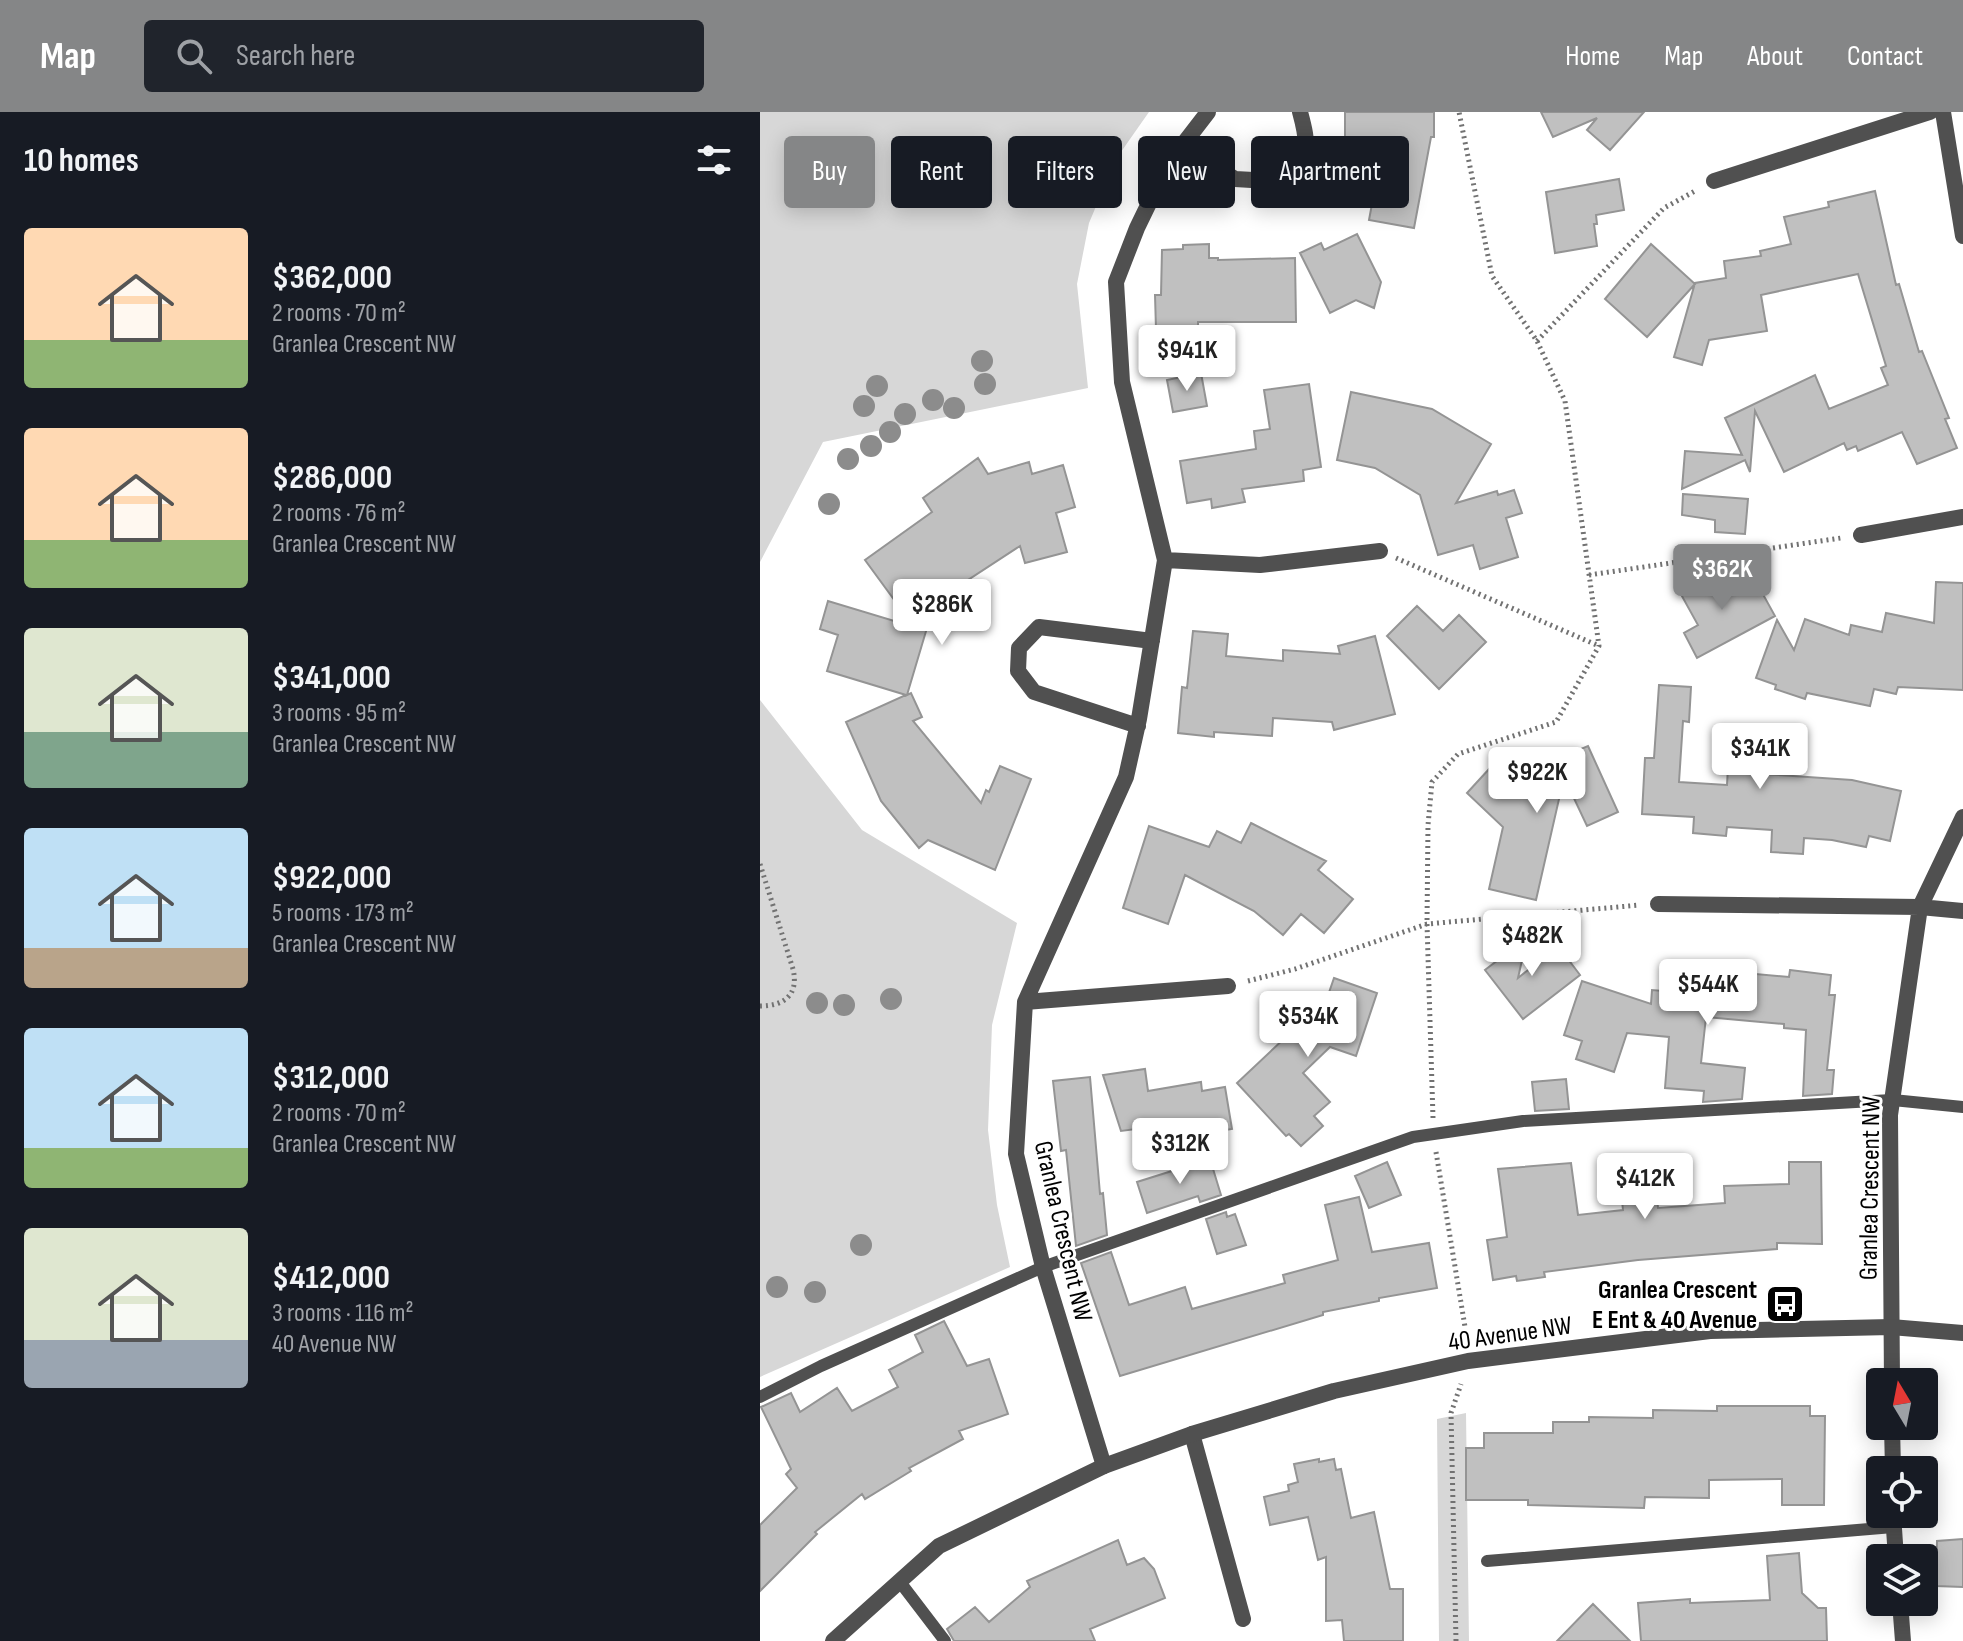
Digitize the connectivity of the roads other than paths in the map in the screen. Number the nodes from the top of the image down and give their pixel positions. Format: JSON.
{"nodes":[{"id":1,"x":1208,"y":112,"type":"edge"},
{"id":2,"x":1300,"y":112,"type":"edge"},
{"id":3,"x":1930,"y":112,"type":"edge"},
{"id":4,"x":1943,"y":112,"type":"edge"},
{"id":5,"x":1188,"y":136,"type":"edge"},
{"id":6,"x":1235,"y":179,"type":"edge"},
{"id":7,"x":1714,"y":181,"type":"road end"},
{"id":8,"x":1147,"y":208,"type":"edge"},
{"id":9,"x":1963,"y":236,"type":"edge"},
{"id":10,"x":1963,"y":517,"type":"edge"},
{"id":11,"x":1861,"y":535,"type":"road end"},
{"id":12,"x":1380,"y":551,"type":"road end"},
{"id":13,"x":1165,"y":560,"type":"junction"},
{"id":14,"x":1152,"y":641,"type":"junction"},
{"id":15,"x":1138,"y":726,"type":"junction"},
{"id":16,"x":1963,"y":817,"type":"edge"},
{"id":17,"x":1658,"y":904,"type":"road end"},
{"id":18,"x":1920,"y":907,"type":"junction"},
{"id":19,"x":1963,"y":911,"type":"edge"},
{"id":20,"x":1228,"y":986,"type":"road end"},
{"id":21,"x":1025,"y":1002,"type":"junction"},
{"id":22,"x":1893,"y":1100,"type":"junction"},
{"id":23,"x":1963,"y":1107,"type":"edge"},
{"id":24,"x":1043,"y":1267,"type":"junction"},
{"id":25,"x":1891,"y":1327,"type":"junction"},
{"id":26,"x":1963,"y":1333,"type":"edge"},
{"id":27,"x":1892,"y":1368,"type":"edge"},
{"id":28,"x":760,"y":1397,"type":"edge"},
{"id":29,"x":1192,"y":1434,"type":"junction"},
{"id":30,"x":1104,"y":1466,"type":"junction"},
{"id":31,"x":1866,"y":1524,"type":"edge"},
{"id":32,"x":1487,"y":1561,"type":"dead end"},
{"id":33,"x":900,"y":1582,"type":"junction"},
{"id":34,"x":1901,"y":1616,"type":"edge"},
{"id":35,"x":1243,"y":1619,"type":"dead end"},
{"id":36,"x":833,"y":1641,"type":"edge"},
{"id":37,"x":945,"y":1641,"type":"edge"},
{"id":38,"x":1903,"y":1641,"type":"edge"}],
"edges":[{"from":1,"to":5,"type":"street","name":"Granlea Crescent NW"},
{"from":2,"to":6,"type":"street"},
{"from":3,"to":7,"type":"street"},
{"from":4,"to":9,"type":"street"},
{"from":8,"to":13,"type":"street","name":"Granlea Crescent NW"},
{"from":10,"to":11,"type":"street"},
{"from":12,"to":13,"type":"street"},
{"from":13,"to":14,"type":"street","name":"Granlea Crescent NW"},
{"from":14,"to":15,"type":"street","name":"Granlea Crescent NW"},
{"from":14,"to":15,"type":"street"},
{"from":15,"to":21,"type":"street","name":"Granlea Crescent NW"},
{"from":16,"to":18,"type":"street","name":"Granlea Crescent NW"},
{"from":17,"to":18,"type":"street"},
{"from":18,"to":19,"type":"street"},
{"from":18,"to":22,"type":"street","name":"Granlea Crescent NW"},
{"from":20,"to":21,"type":"street"},
{"from":21,"to":24,"type":"street","name":"Granlea Crescent NW"},
{"from":22,"to":23,"type":"lane"},
{"from":22,"to":24,"type":"lane"},
{"from":22,"to":25,"type":"street","name":"Granlea Crescent NW"},
{"from":24,"to":28,"type":"lane"},
{"from":24,"to":30,"type":"street","name":"Granlea Crescent NW"},
{"from":25,"to":26,"type":"street","name":"40 Avenue NW"},
{"from":25,"to":27,"type":"street"},
{"from":25,"to":29,"type":"street","name":"40 Avenue NW"},
{"from":29,"to":30,"type":"street","name":"40 Avenue NW"},
{"from":29,"to":35,"type":"street"},
{"from":30,"to":33,"type":"street","name":"40 Avenue NW"},
{"from":31,"to":32,"type":"lane"},
{"from":33,"to":36,"type":"street","name":"40 Avenue NW"},
{"from":33,"to":37,"type":"lane"},
{"from":34,"to":38,"type":"street"}]}
